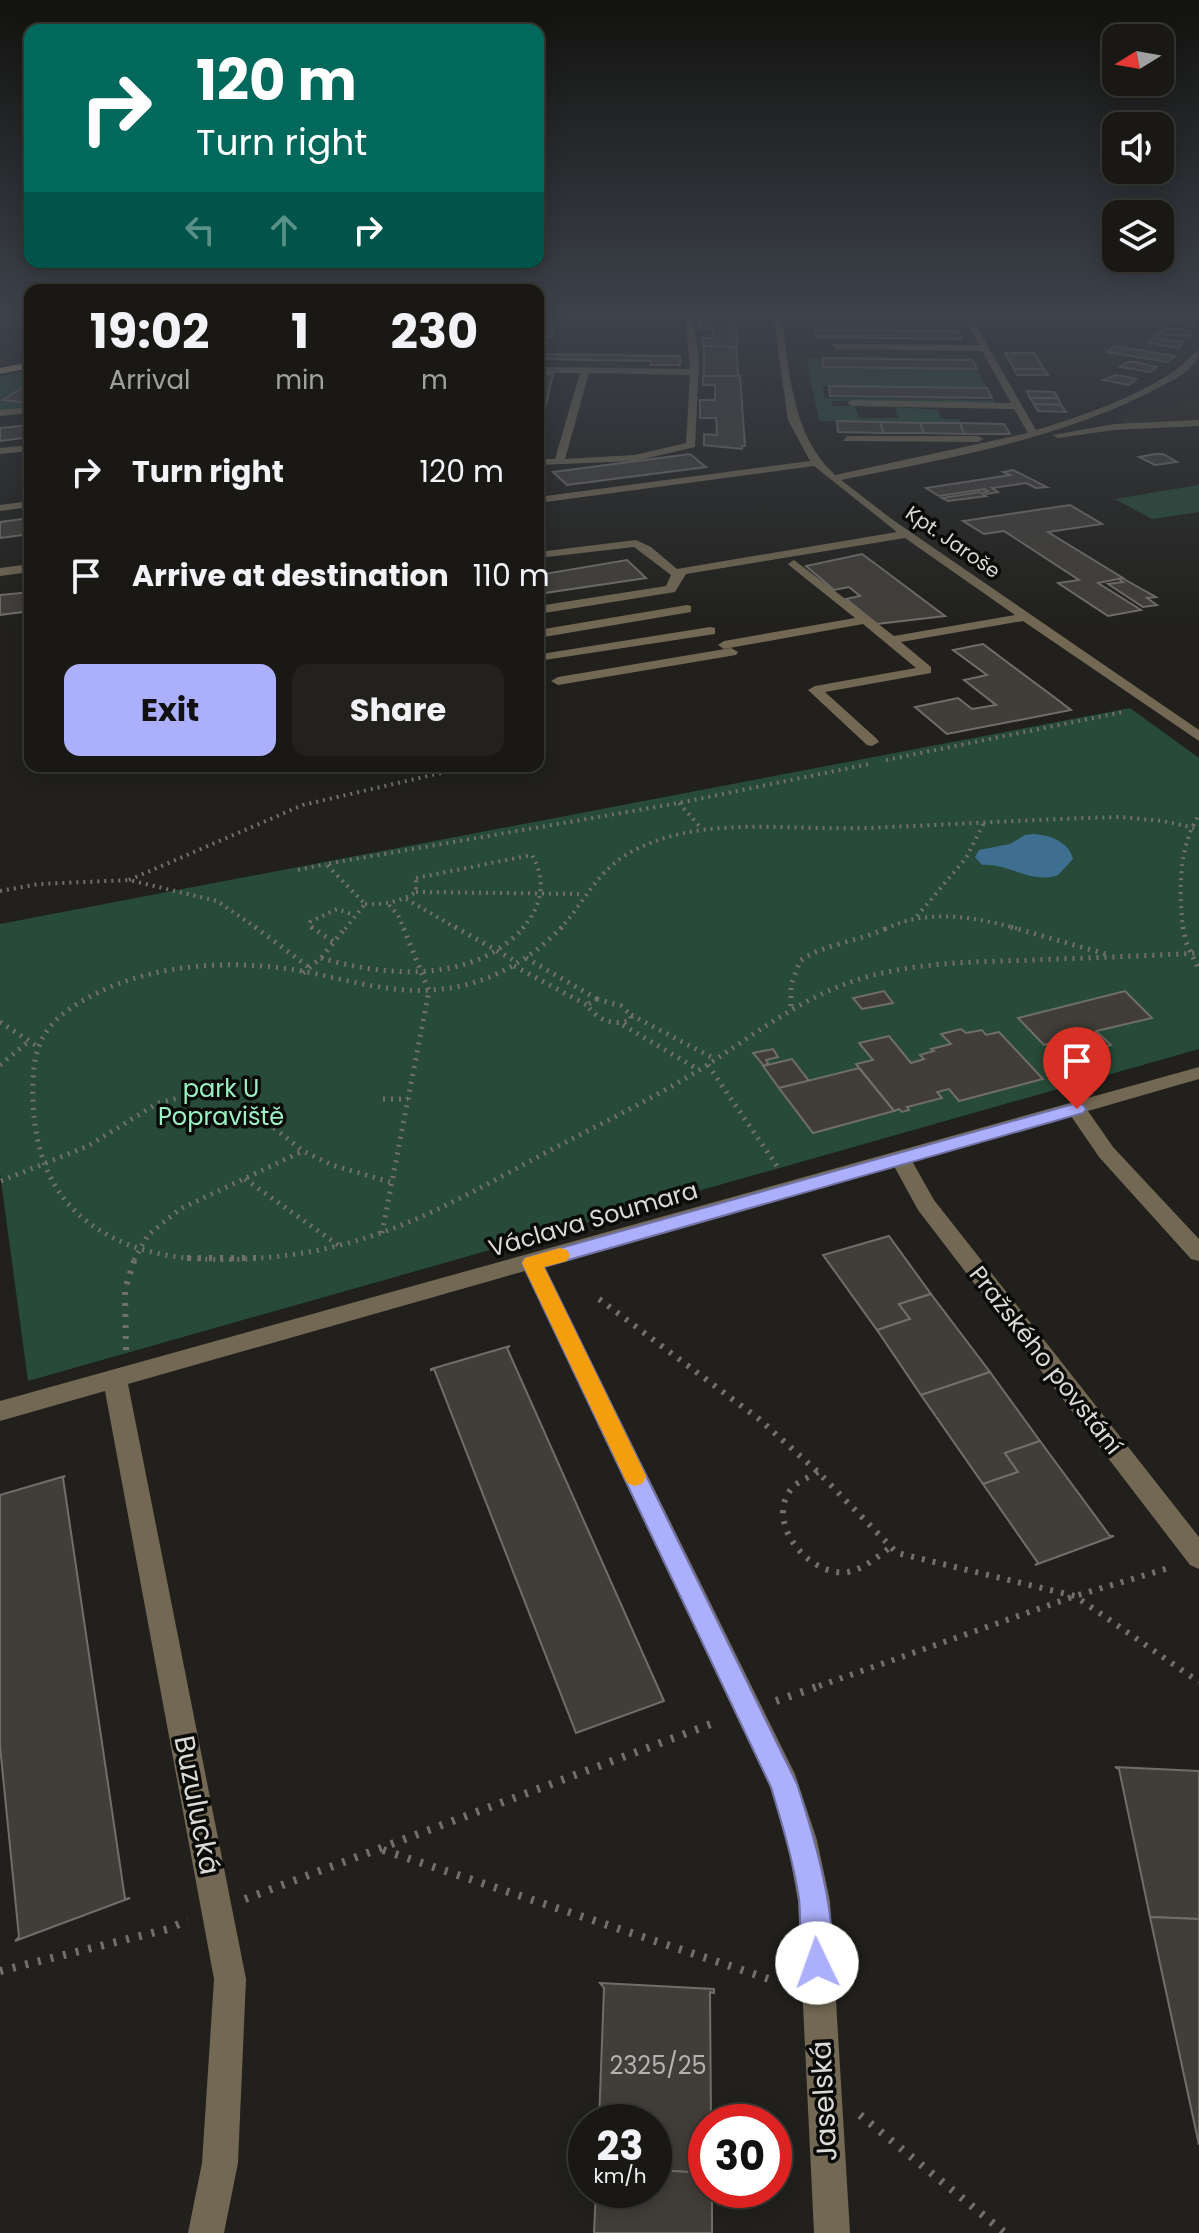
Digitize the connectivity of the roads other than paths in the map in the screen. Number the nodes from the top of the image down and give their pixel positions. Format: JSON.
{"nodes":[{"id":1,"x":571,"y":419,"type":"edge"},
{"id":2,"x":692,"y":419,"type":"edge"},
{"id":3,"x":793,"y":419,"type":"edge"},
{"id":4,"x":1024,"y":419,"type":"edge"},
{"id":5,"x":1076,"y":419,"type":"edge"},
{"id":6,"x":1199,"y":423,"type":"edge"},
{"id":7,"x":1034,"y":435,"type":"junction"},
{"id":8,"x":847,"y":439,"type":"dead end"},
{"id":9,"x":1014,"y":440,"type":"junction"},
{"id":10,"x":24,"y":449,"type":"edge"},
{"id":11,"x":0,"y":451,"type":"edge"},
{"id":12,"x":544,"y":462,"type":"edge"},
{"id":13,"x":559,"y":462,"type":"junction"},
{"id":14,"x":816,"y":463,"type":"junction"},
{"id":15,"x":833,"y":479,"type":"junction"},
{"id":16,"x":544,"y":499,"type":"edge"},
{"id":17,"x":24,"y":505,"type":"edge"},
{"id":18,"x":0,"y":508,"type":"edge"},
{"id":19,"x":908,"y":534,"type":"junction"},
{"id":20,"x":544,"y":554,"type":"edge"},
{"id":21,"x":794,"y":564,"type":"dead end"},
{"id":22,"x":24,"y":569,"type":"edge"},
{"id":23,"x":0,"y":572,"type":"edge"},
{"id":24,"x":678,"y":574,"type":"junction"},
{"id":25,"x":671,"y":589,"type":"junction"},
{"id":26,"x":544,"y":609,"type":"edge"},
{"id":27,"x":687,"y":609,"type":"junction"},
{"id":28,"x":1025,"y":617,"type":"junction"},
{"id":29,"x":866,"y":620,"type":"junction"},
{"id":30,"x":710,"y":631,"type":"junction"},
{"id":31,"x":544,"y":633,"type":"edge"},
{"id":32,"x":891,"y":640,"type":"junction"},
{"id":33,"x":724,"y":645,"type":"junction"},
{"id":34,"x":544,"y":658,"type":"edge"},
{"id":35,"x":558,"y":681,"type":"dead end"},
{"id":36,"x":1199,"y":737,"type":"edge"},
{"id":37,"x":872,"y":742,"type":"dead end"},
{"id":38,"x":1199,"y":1073,"type":"edge"},
{"id":39,"x":1077,"y":1109,"type":"junction"},
{"id":40,"x":900,"y":1158,"type":"junction"},
{"id":41,"x":1199,"y":1253,"type":"edge"},
{"id":42,"x":532,"y":1263,"type":"junction"},
{"id":43,"x":122,"y":1379,"type":"junction"},
{"id":44,"x":0,"y":1411,"type":"edge"},
{"id":45,"x":1199,"y":1557,"type":"edge"},
{"id":46,"x":206,"y":2233,"type":"edge"},
{"id":47,"x":832,"y":2233,"type":"edge"}],
"edges":[{"from":1,"to":13,"type":"street"},
{"from":2,"to":13,"type":"street"},
{"from":3,"to":14,"type":"street","name":"Kpt. Jaroše"},
{"from":4,"to":7,"type":"street"},
{"from":5,"to":7,"type":"street"},
{"from":6,"to":7,"type":"street"},
{"from":7,"to":9,"type":"street"},
{"from":8,"to":9,"type":"street"},
{"from":9,"to":15,"type":"street"},
{"from":10,"to":11,"type":"street"},
{"from":12,"to":13,"type":"street"},
{"from":14,"to":15,"type":"street","name":"Kpt. Jaroše"},
{"from":14,"to":16,"type":"street"},
{"from":15,"to":19,"type":"street","name":"Kpt. Jaroše"},
{"from":17,"to":18,"type":"street"},
{"from":19,"to":24,"type":"street"},
{"from":19,"to":28,"type":"street","name":"Kpt. Jaroše"},
{"from":20,"to":24,"type":"street"},
{"from":21,"to":29,"type":"street"},
{"from":22,"to":23,"type":"street"},
{"from":24,"to":25,"type":"street"},
{"from":25,"to":26,"type":"street"},
{"from":25,"to":27,"type":"street"},
{"from":27,"to":30,"type":"street"},
{"from":27,"to":31,"type":"street"},
{"from":28,"to":32,"type":"street"},
{"from":28,"to":36,"type":"street","name":"Kpt. Jaroše"},
{"from":29,"to":32,"type":"street"},
{"from":29,"to":33,"type":"street"},
{"from":30,"to":33,"type":"street"},
{"from":30,"to":34,"type":"street"},
{"from":32,"to":37,"type":"street"},
{"from":33,"to":35,"type":"street"},
{"from":38,"to":39,"type":"street","name":"Václava Soumara"},
{"from":39,"to":40,"type":"street","name":"Václava Soumara"},
{"from":39,"to":41,"type":"street"},
{"from":40,"to":42,"type":"street","name":"Václava Soumara"},
{"from":40,"to":45,"type":"street","name":"Pražského povstání"},
{"from":42,"to":43,"type":"street","name":"Václava Soumara"},
{"from":42,"to":47,"type":"street","name":"Jaselská"},
{"from":43,"to":44,"type":"street","name":"Václava Soumara"},
{"from":43,"to":46,"type":"street","name":"Buzulucká"}]}
